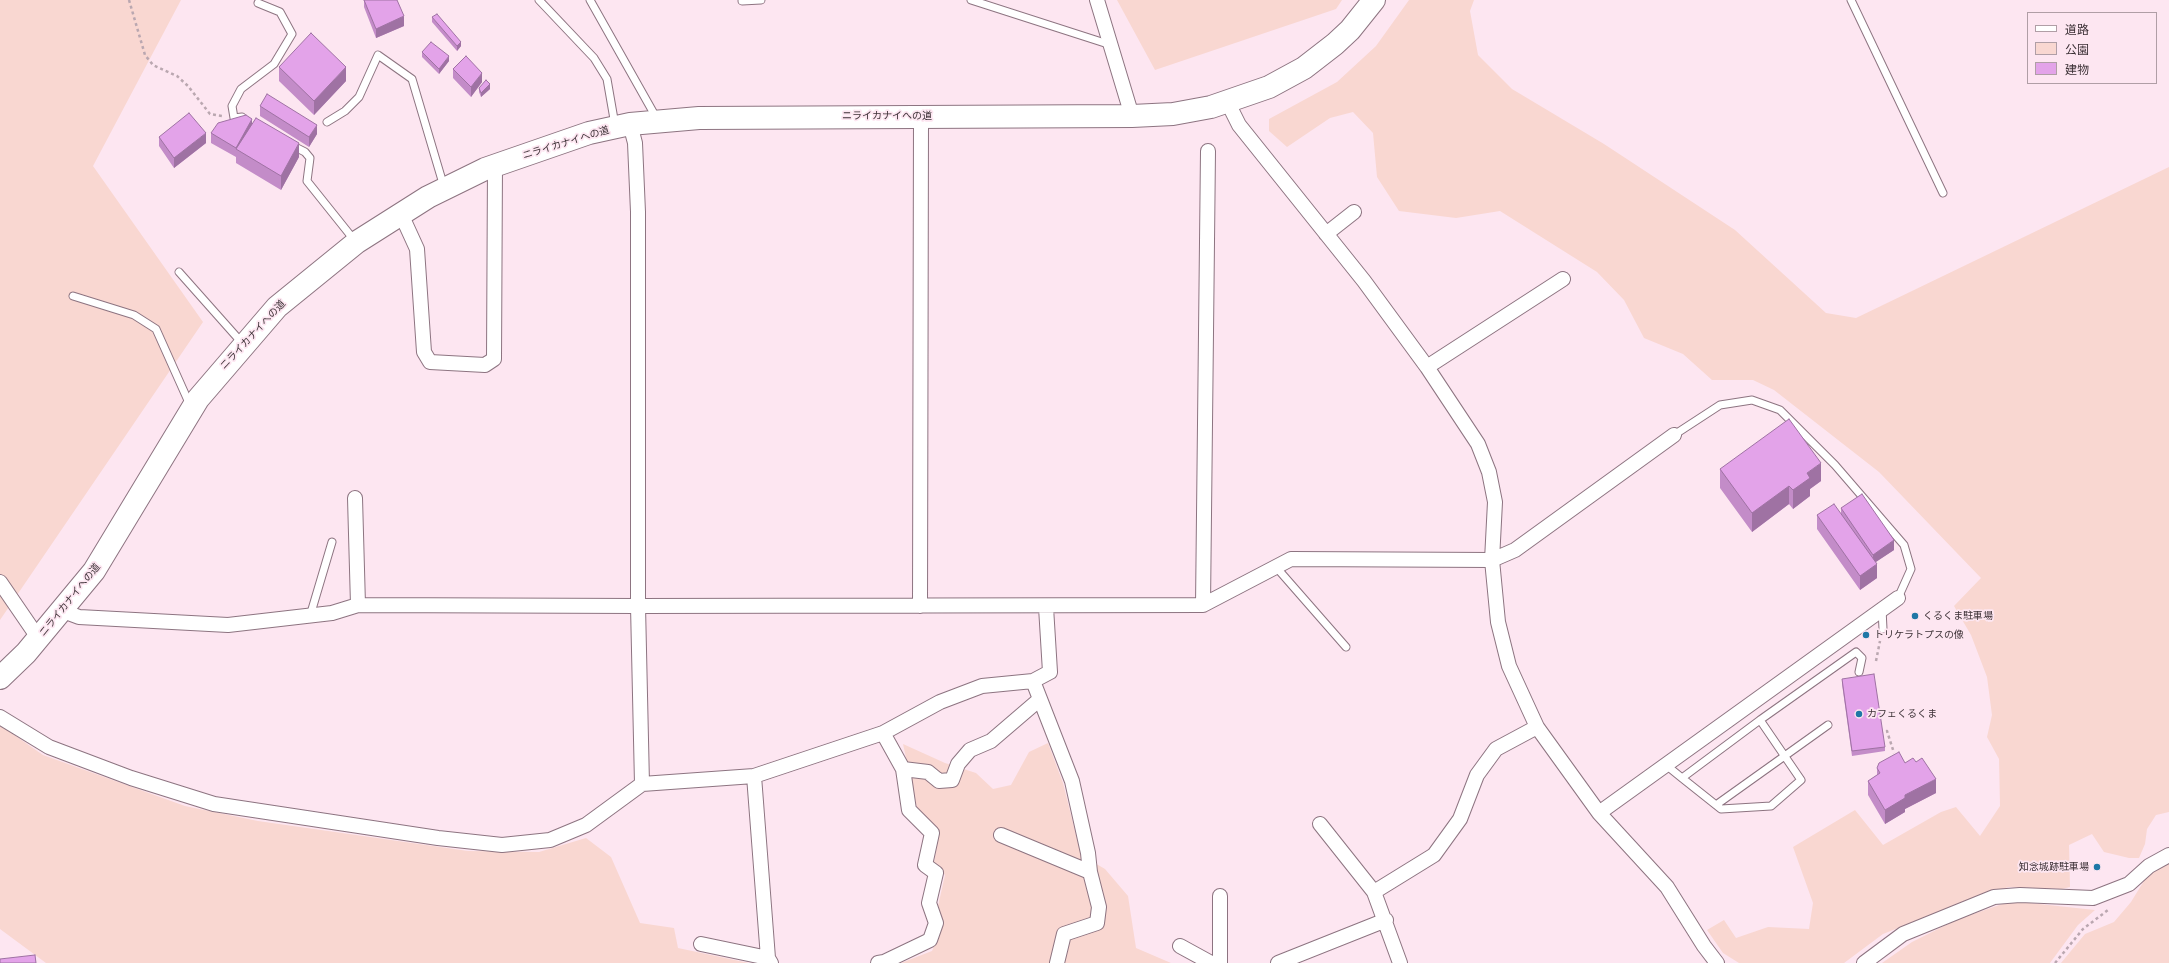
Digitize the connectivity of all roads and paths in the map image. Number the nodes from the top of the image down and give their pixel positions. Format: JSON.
{"nodes":[{"id":1,"x":129,"y":0,"type":"edge"},
{"id":2,"x":539,"y":0,"type":"edge"},
{"id":3,"x":590,"y":0,"type":"edge"},
{"id":4,"x":761,"y":0,"type":"edge"},
{"id":5,"x":971,"y":0,"type":"edge"},
{"id":6,"x":1097,"y":0,"type":"edge"},
{"id":7,"x":1374,"y":0,"type":"edge"},
{"id":8,"x":1851,"y":0,"type":"edge"},
{"id":9,"x":742,"y":1,"type":"dead end"},
{"id":10,"x":258,"y":2,"type":"dead end"},
{"id":11,"x":1111,"y":46,"type":"junction"},
{"id":12,"x":1228,"y":103,"type":"junction"},
{"id":13,"x":921,"y":116,"type":"junction"},
{"id":14,"x":1132,"y":116,"type":"junction"},
{"id":15,"x":234,"y":118,"type":"junction"},
{"id":16,"x":251,"y":121,"type":"edge"},
{"id":17,"x":658,"y":121,"type":"junction"},
{"id":18,"x":327,"y":122,"type":"dead end"},
{"id":19,"x":623,"y":126,"type":"junction"},
{"id":20,"x":284,"y":140,"type":"edge"},
{"id":21,"x":1208,"y":150,"type":"dead end"},
{"id":22,"x":495,"y":165,"type":"junction"},
{"id":23,"x":445,"y":189,"type":"junction"},
{"id":24,"x":1943,"y":193,"type":"dead end"},
{"id":25,"x":1354,"y":212,"type":"dead end"},
{"id":26,"x":401,"y":214,"type":"junction"},
{"id":27,"x":1326,"y":234,"type":"junction"},
{"id":28,"x":357,"y":242,"type":"junction"},
{"id":29,"x":179,"y":272,"type":"dead end"},
{"id":30,"x":1563,"y":279,"type":"dead end"},
{"id":31,"x":73,"y":296,"type":"dead end"},
{"id":32,"x":243,"y":344,"type":"junction"},
{"id":33,"x":1427,"y":367,"type":"junction"},
{"id":34,"x":191,"y":409,"type":"junction"},
{"id":35,"x":1674,"y":435,"type":"joint"},
{"id":36,"x":355,"y":498,"type":"dead end"},
{"id":37,"x":332,"y":542,"type":"dead end"},
{"id":38,"x":1492,"y":560,"type":"junction"},
{"id":39,"x":1276,"y":567,"type":"junction"},
{"id":40,"x":0,"y":582,"type":"edge"},
{"id":41,"x":1898,"y":598,"type":"joint"},
{"id":42,"x":358,"y":604,"type":"junction"},
{"id":43,"x":1203,"y":605,"type":"junction"},
{"id":44,"x":638,"y":606,"type":"junction"},
{"id":45,"x":920,"y":606,"type":"junction"},
{"id":46,"x":1046,"y":607,"type":"junction"},
{"id":47,"x":1882,"y":609,"type":"junction"},
{"id":48,"x":63,"y":611,"type":"junction"},
{"id":49,"x":310,"y":616,"type":"junction"},
{"id":50,"x":1883,"y":629,"type":"joint"},
{"id":51,"x":39,"y":639,"type":"junction"},
{"id":52,"x":1346,"y":647,"type":"dead end"},
{"id":53,"x":1875,"y":666,"type":"dead end"},
{"id":54,"x":1859,"y":672,"type":"dead end"},
{"id":55,"x":0,"y":678,"type":"edge"},
{"id":56,"x":1033,"y":681,"type":"junction"},
{"id":57,"x":1040,"y":699,"type":"junction"},
{"id":58,"x":0,"y":717,"type":"edge"},
{"id":59,"x":1760,"y":720,"type":"junction"},
{"id":60,"x":1828,"y":725,"type":"dead end"},
{"id":61,"x":1537,"y":727,"type":"junction"},
{"id":62,"x":884,"y":733,"type":"junction"},
{"id":63,"x":1874,"y":733,"type":"edge"},
{"id":64,"x":1894,"y":753,"type":"edge"},
{"id":65,"x":1785,"y":756,"type":"junction"},
{"id":66,"x":1666,"y":765,"type":"junction"},
{"id":67,"x":903,"y":769,"type":"junction"},
{"id":68,"x":754,"y":776,"type":"junction"},
{"id":69,"x":1682,"y":778,"type":"junction"},
{"id":70,"x":642,"y":784,"type":"junction"},
{"id":71,"x":1716,"y":805,"type":"junction"},
{"id":72,"x":1599,"y":813,"type":"junction"},
{"id":73,"x":1320,"y":824,"type":"dead end"},
{"id":74,"x":1001,"y":835,"type":"dead end"},
{"id":75,"x":2169,"y":855,"type":"edge"},
{"id":76,"x":1090,"y":872,"type":"junction"},
{"id":77,"x":2129,"y":884,"type":"junction"},
{"id":78,"x":1374,"y":892,"type":"junction"},
{"id":79,"x":1220,"y":896,"type":"dead end"},
{"id":80,"x":1386,"y":920,"type":"junction"},
{"id":81,"x":701,"y":944,"type":"dead end"},
{"id":82,"x":1180,"y":946,"type":"dead end"},
{"id":83,"x":769,"y":960,"type":"edge"},
{"id":84,"x":878,"y":963,"type":"edge"},
{"id":85,"x":1057,"y":963,"type":"edge"},
{"id":86,"x":1211,"y":963,"type":"edge"},
{"id":87,"x":1220,"y":963,"type":"edge"},
{"id":88,"x":1278,"y":963,"type":"edge"},
{"id":89,"x":1400,"y":963,"type":"edge"},
{"id":90,"x":1717,"y":963,"type":"edge"},
{"id":91,"x":1864,"y":963,"type":"edge"},
{"id":92,"x":2055,"y":963,"type":"edge"}],
"edges":[{"from":1,"to":15,"type":"path"},
{"from":2,"to":19,"type":"lane"},
{"from":3,"to":17,"type":"lane"},
{"from":4,"to":9,"type":"lane"},
{"from":5,"to":11,"type":"lane"},
{"from":6,"to":11,"type":"street"},
{"from":7,"to":12,"type":"main road","name":"ニライカナイへの道"},
{"from":8,"to":24,"type":"lane"},
{"from":10,"to":15,"type":"lane"},
{"from":11,"to":14,"type":"street"},
{"from":12,"to":14,"type":"main road","name":"ニライカナイへの道"},
{"from":12,"to":27,"type":"street"},
{"from":13,"to":14,"type":"main road","name":"ニライカナイへの道"},
{"from":13,"to":17,"type":"main road","name":"ニライカナイへの道"},
{"from":13,"to":45,"type":"street"},
{"from":15,"to":16,"type":"lane"},
{"from":17,"to":19,"type":"main road","name":"ニライカナイへの道"},
{"from":18,"to":23,"type":"lane"},
{"from":19,"to":22,"type":"main road","name":"ニライカナイへの道"},
{"from":19,"to":44,"type":"street"},
{"from":20,"to":28,"type":"lane"},
{"from":21,"to":43,"type":"street"},
{"from":22,"to":23,"type":"main road","name":"ニライカナイへの道"},
{"from":22,"to":26,"type":"street"},
{"from":23,"to":26,"type":"main road","name":"ニライカナイへの道"},
{"from":25,"to":27,"type":"street"},
{"from":26,"to":28,"type":"main road","name":"ニライカナイへの道"},
{"from":27,"to":33,"type":"street"},
{"from":28,"to":32,"type":"main road","name":"ニライカナイへの道"},
{"from":29,"to":32,"type":"lane"},
{"from":30,"to":33,"type":"street"},
{"from":31,"to":34,"type":"lane"},
{"from":32,"to":34,"type":"main road","name":"ニライカナイへの道"},
{"from":33,"to":38,"type":"street"},
{"from":34,"to":48,"type":"main road","name":"ニライカナイへの道"},
{"from":35,"to":38,"type":"street"},
{"from":35,"to":41,"type":"lane"},
{"from":36,"to":42,"type":"street"},
{"from":37,"to":49,"type":"lane"},
{"from":38,"to":39,"type":"street"},
{"from":38,"to":61,"type":"street"},
{"from":39,"to":43,"type":"street"},
{"from":39,"to":52,"type":"lane"},
{"from":40,"to":51,"type":"street"},
{"from":41,"to":47,"type":"street"},
{"from":42,"to":44,"type":"street"},
{"from":42,"to":49,"type":"street"},
{"from":43,"to":46,"type":"street"},
{"from":44,"to":45,"type":"street"},
{"from":44,"to":70,"type":"street"},
{"from":45,"to":46,"type":"street"},
{"from":46,"to":56,"type":"street"},
{"from":47,"to":50,"type":"lane"},
{"from":47,"to":66,"type":"street"},
{"from":48,"to":49,"type":"street"},
{"from":48,"to":51,"type":"main road","name":"ニライカナイへの道"},
{"from":50,"to":53,"type":"path"},
{"from":51,"to":55,"type":"main road","name":"ニライカナイへの道"},
{"from":54,"to":59,"type":"lane"},
{"from":56,"to":57,"type":"street"},
{"from":56,"to":62,"type":"street"},
{"from":57,"to":67,"type":"street"},
{"from":57,"to":76,"type":"street"},
{"from":58,"to":70,"type":"street"},
{"from":59,"to":65,"type":"lane"},
{"from":59,"to":69,"type":"lane"},
{"from":60,"to":65,"type":"lane"},
{"from":61,"to":72,"type":"street"},
{"from":61,"to":78,"type":"street"},
{"from":62,"to":67,"type":"street"},
{"from":62,"to":68,"type":"street"},
{"from":63,"to":64,"type":"path"},
{"from":65,"to":71,"type":"lane"},
{"from":65,"to":71,"type":"lane"},
{"from":66,"to":69,"type":"lane"},
{"from":66,"to":72,"type":"street"},
{"from":67,"to":84,"type":"street"},
{"from":68,"to":70,"type":"street"},
{"from":68,"to":83,"type":"street"},
{"from":69,"to":71,"type":"lane"},
{"from":72,"to":90,"type":"street"},
{"from":73,"to":78,"type":"street"},
{"from":74,"to":76,"type":"street"},
{"from":75,"to":77,"type":"street"},
{"from":76,"to":85,"type":"street"},
{"from":77,"to":91,"type":"street"},
{"from":77,"to":92,"type":"path"},
{"from":78,"to":80,"type":"street"},
{"from":79,"to":87,"type":"street"},
{"from":80,"to":88,"type":"street"},
{"from":80,"to":89,"type":"street"},
{"from":81,"to":83,"type":"street"},
{"from":82,"to":86,"type":"street"}]}
